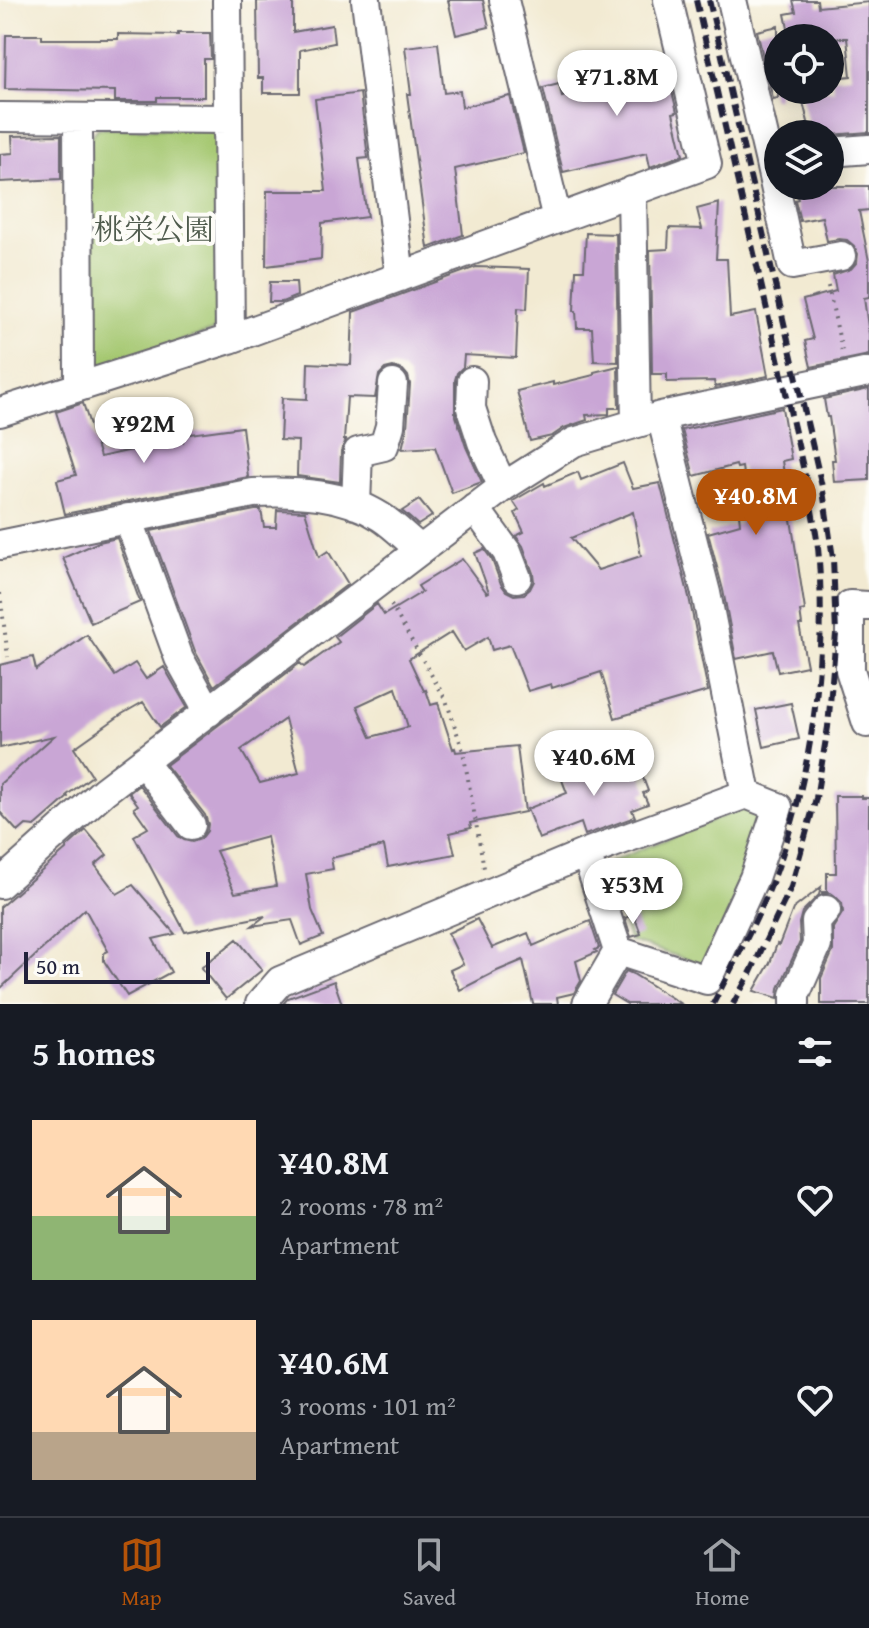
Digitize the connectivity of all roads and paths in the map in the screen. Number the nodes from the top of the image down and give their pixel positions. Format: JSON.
{"nodes":[{"id":1,"x":227,"y":0,"type":"edge"},
{"id":2,"x":366,"y":0,"type":"edge"},
{"id":3,"x":504,"y":0,"type":"edge"},
{"id":4,"x":668,"y":0,"type":"edge"},
{"id":5,"x":732,"y":0,"type":"edge"},
{"id":6,"x":0,"y":117,"type":"edge"},
{"id":7,"x":78,"y":118,"type":"junction"},
{"id":8,"x":228,"y":119,"type":"junction"},
{"id":9,"x":764,"y":123,"type":"edge"},
{"id":10,"x":869,"y":149,"type":"edge"},
{"id":11,"x":844,"y":151,"type":"edge"},
{"id":12,"x":632,"y":191,"type":"junction"},
{"id":13,"x":780,"y":200,"type":"edge"},
{"id":14,"x":557,"y":219,"type":"junction"},
{"id":15,"x":832,"y":258,"type":"joint"},
{"id":16,"x":400,"y":277,"type":"junction"},
{"id":17,"x":230,"y":339,"type":"junction"},
{"id":18,"x":858,"y":374,"type":"edge"},
{"id":19,"x":472,"y":381,"type":"dead end"},
{"id":20,"x":393,"y":384,"type":"dead end"},
{"id":21,"x":79,"y":387,"type":"junction"},
{"id":22,"x":0,"y":412,"type":"edge"},
{"id":23,"x":648,"y":420,"type":"junction"},
{"id":24,"x":503,"y":487,"type":"junction"},
{"id":25,"x":356,"y":505,"type":"junction"},
{"id":26,"x":475,"y":508,"type":"junction"},
{"id":27,"x":128,"y":518,"type":"junction"},
{"id":28,"x":0,"y":545,"type":"edge"},
{"id":29,"x":420,"y":549,"type":"junction"},
{"id":30,"x":517,"y":578,"type":"dead end"},
{"id":31,"x":377,"y":582,"type":"junction"},
{"id":32,"x":0,"y":593,"type":"edge"},
{"id":33,"x":869,"y":606,"type":"edge"},
{"id":34,"x":8,"y":657,"type":"dead end"},
{"id":35,"x":209,"y":712,"type":"junction"},
{"id":36,"x":869,"y":721,"type":"edge"},
{"id":37,"x":143,"y":762,"type":"junction"},
{"id":38,"x":746,"y":794,"type":"junction"},
{"id":39,"x":191,"y":825,"type":"dead end"},
{"id":40,"x":586,"y":853,"type":"junction"},
{"id":41,"x":3,"y":875,"type":"edge"},
{"id":42,"x":488,"y":894,"type":"junction"},
{"id":43,"x":826,"y":910,"type":"dead end"},
{"id":44,"x":618,"y":951,"type":"junction"},
{"id":45,"x":282,"y":992,"type":"edge"},
{"id":46,"x":260,"y":1004,"type":"edge"},
{"id":47,"x":587,"y":1004,"type":"edge"},
{"id":48,"x":795,"y":1004,"type":"edge"}],
"edges":[{"from":1,"to":8,"type":"street"},
{"from":2,"to":16,"type":"street"},
{"from":3,"to":14,"type":"street"},
{"from":4,"to":12,"type":"street"},
{"from":5,"to":9,"type":"street"},
{"from":6,"to":7,"type":"street"},
{"from":7,"to":8,"type":"street"},
{"from":7,"to":21,"type":"street"},
{"from":8,"to":17,"type":"street"},
{"from":10,"to":11,"type":"street"},
{"from":12,"to":14,"type":"street"},
{"from":12,"to":23,"type":"street"},
{"from":13,"to":15,"type":"street"},
{"from":14,"to":16,"type":"street"},
{"from":15,"to":18,"type":"path"},
{"from":16,"to":17,"type":"street"},
{"from":17,"to":21,"type":"street"},
{"from":18,"to":23,"type":"street"},
{"from":19,"to":24,"type":"street"},
{"from":20,"to":25,"type":"street"},
{"from":21,"to":22,"type":"street"},
{"from":23,"to":24,"type":"street"},
{"from":23,"to":38,"type":"street"},
{"from":24,"to":26,"type":"street"},
{"from":25,"to":27,"type":"street"},
{"from":25,"to":29,"type":"street"},
{"from":26,"to":29,"type":"street"},
{"from":26,"to":30,"type":"street"},
{"from":27,"to":28,"type":"street"},
{"from":27,"to":35,"type":"street"},
{"from":29,"to":31,"type":"street"},
{"from":31,"to":35,"type":"street"},
{"from":31,"to":42,"type":"path"},
{"from":32,"to":34,"type":"path"},
{"from":33,"to":36,"type":"street"},
{"from":35,"to":37,"type":"street"},
{"from":37,"to":39,"type":"street"},
{"from":37,"to":41,"type":"street"},
{"from":38,"to":40,"type":"street"},
{"from":38,"to":44,"type":"street"},
{"from":40,"to":42,"type":"street"},
{"from":40,"to":44,"type":"street"},
{"from":42,"to":45,"type":"street"},
{"from":43,"to":48,"type":"street"},
{"from":44,"to":47,"type":"street"},
{"from":45,"to":46,"type":"street"}]}
